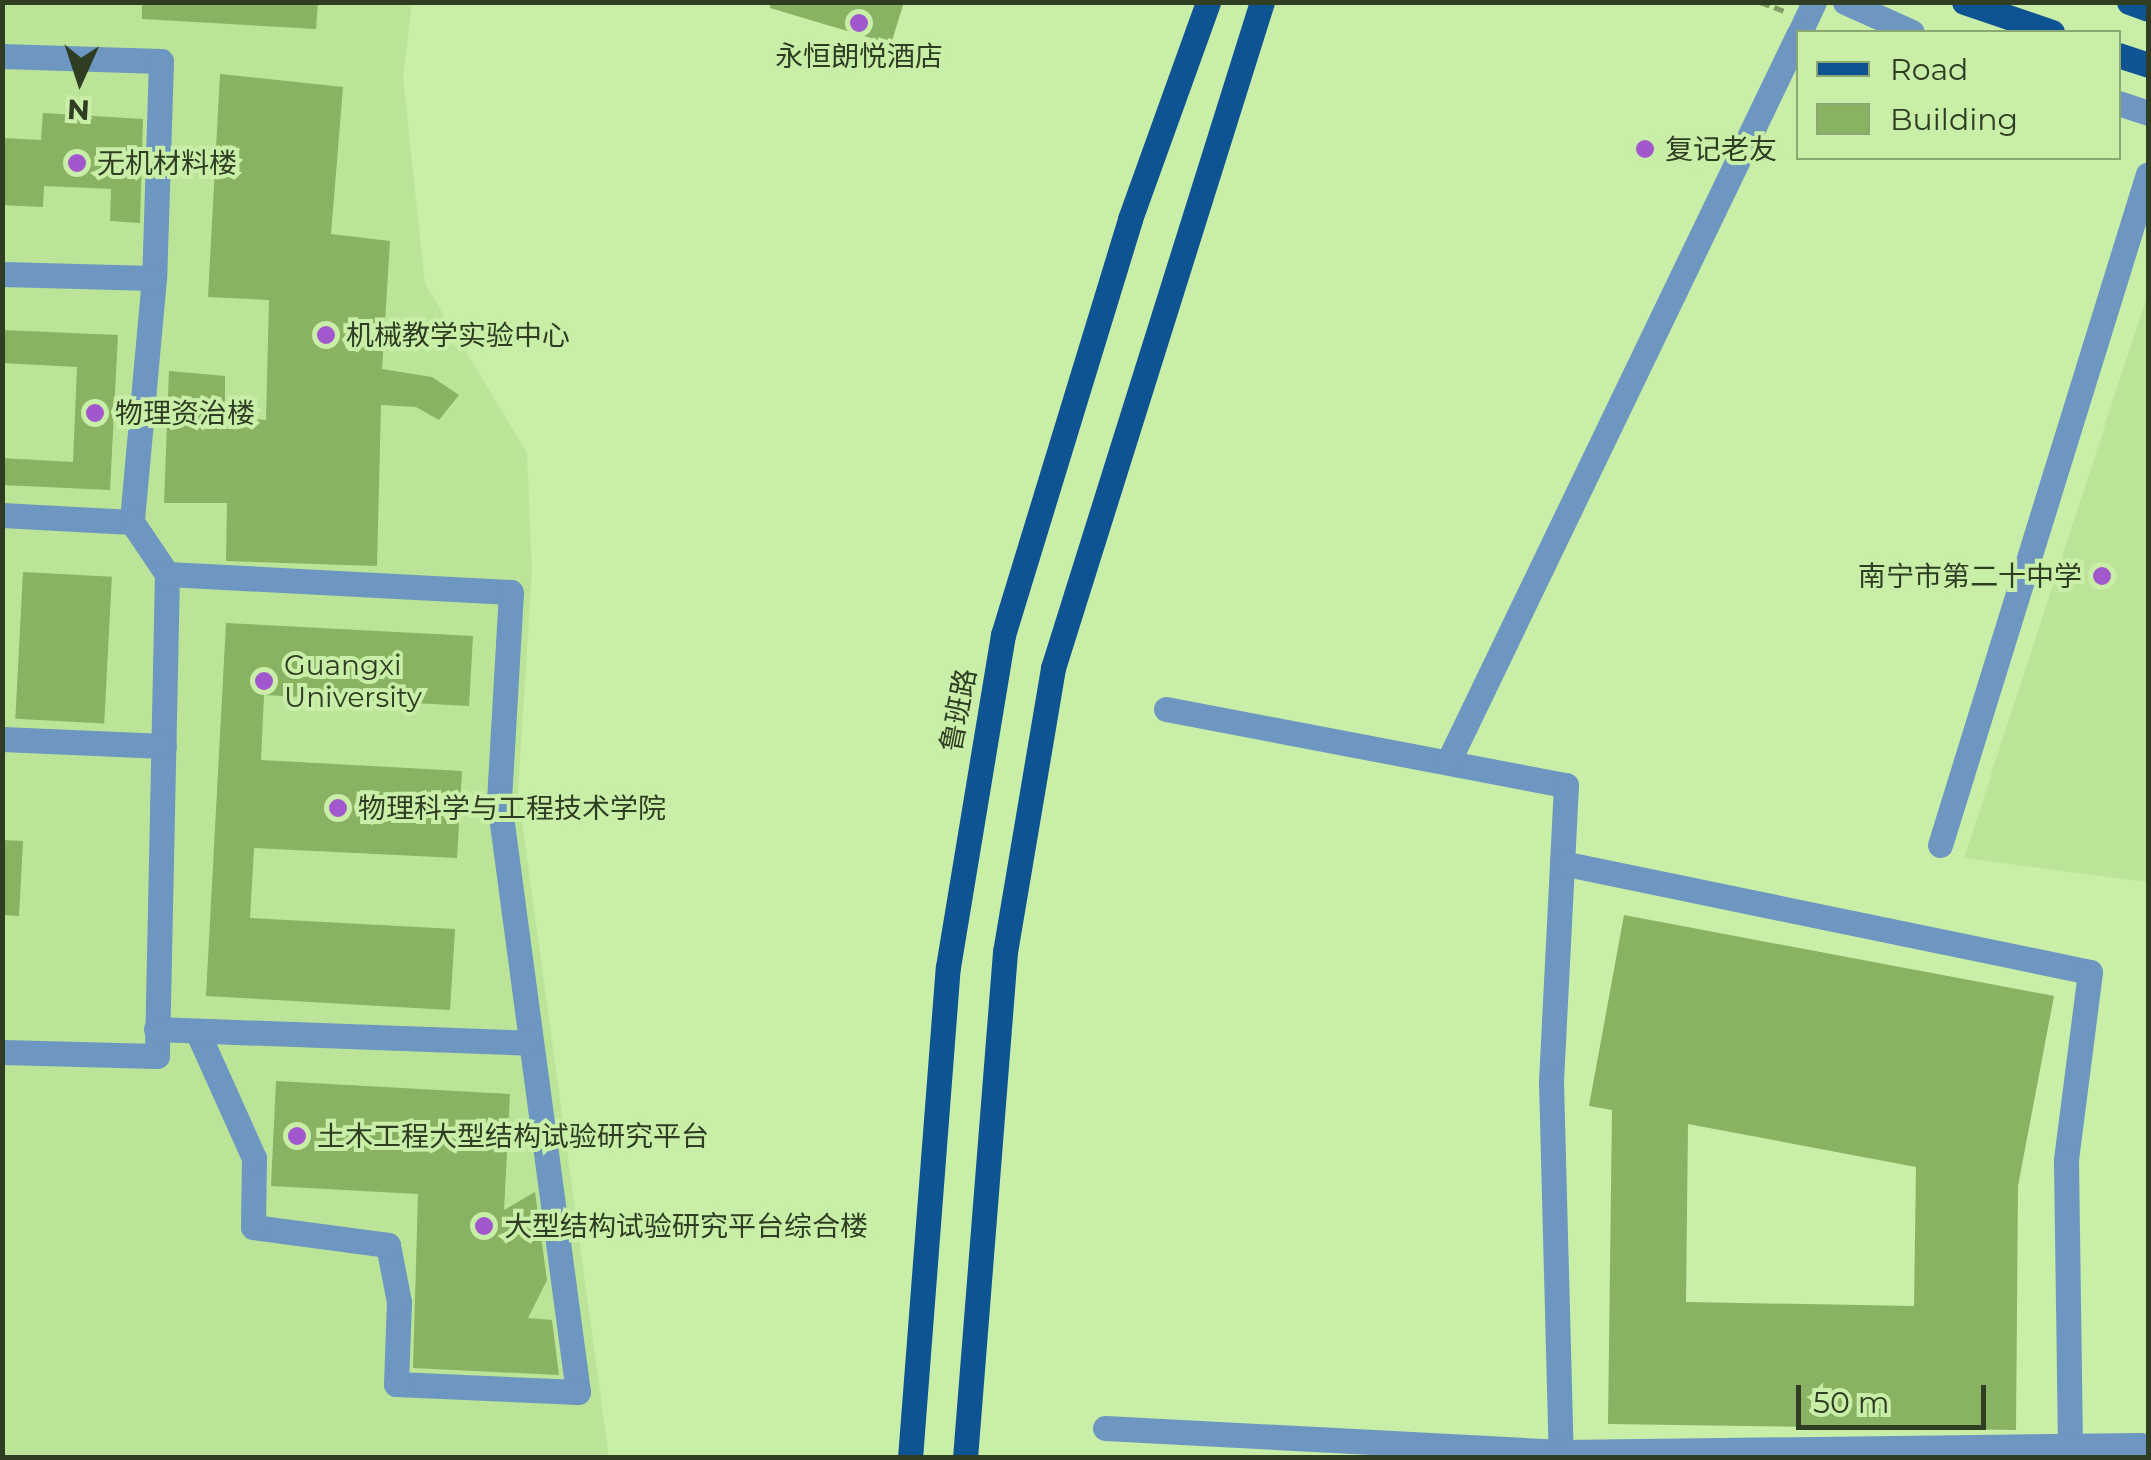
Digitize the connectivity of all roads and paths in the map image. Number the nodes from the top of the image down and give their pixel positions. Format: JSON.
{"nodes":[{"id":1,"x":1278,"y":2,"type":"edge"},
{"id":2,"x":1814,"y":2,"type":"edge"},
{"id":3,"x":1845,"y":2,"type":"edge"},
{"id":4,"x":1964,"y":2,"type":"edge"},
{"id":5,"x":2129,"y":2,"type":"edge"},
{"id":6,"x":1204,"y":7,"type":"edge"},
{"id":7,"x":2148,"y":9,"type":"edge"},
{"id":8,"x":1257,"y":15,"type":"edge"},
{"id":9,"x":1801,"y":30,"type":"edge"},
{"id":10,"x":1908,"y":30,"type":"edge"},
{"id":11,"x":2046,"y":30,"type":"edge"},
{"id":12,"x":1796,"y":40,"type":"edge"},
{"id":13,"x":2,"y":56,"type":"edge"},
{"id":14,"x":2121,"y":56,"type":"edge"},
{"id":15,"x":2148,"y":65,"type":"edge"},
{"id":16,"x":2121,"y":104,"type":"edge"},
{"id":17,"x":2148,"y":113,"type":"edge"},
{"id":18,"x":2148,"y":174,"type":"edge"},
{"id":19,"x":2,"y":274,"type":"edge"},
{"id":20,"x":154,"y":278,"type":"junction"},
{"id":21,"x":2,"y":515,"type":"edge"},
{"id":22,"x":132,"y":522,"type":"junction"},
{"id":23,"x":168,"y":574,"type":"junction"},
{"id":24,"x":1166,"y":709,"type":"dead end"},
{"id":25,"x":2,"y":739,"type":"edge"},
{"id":26,"x":164,"y":746,"type":"junction"},
{"id":27,"x":1449,"y":760,"type":"junction"},
{"id":28,"x":1940,"y":846,"type":"dead end"},
{"id":29,"x":1562,"y":863,"type":"junction"},
{"id":30,"x":156,"y":1029,"type":"junction"},
{"id":31,"x":197,"y":1030,"type":"junction"},
{"id":32,"x":531,"y":1044,"type":"junction"},
{"id":33,"x":2,"y":1052,"type":"edge"},
{"id":34,"x":1105,"y":1428,"type":"dead end"},
{"id":35,"x":2141,"y":1445,"type":"dead end"},
{"id":36,"x":2070,"y":1446,"type":"junction"},
{"id":37,"x":1560,"y":1452,"type":"junction"},
{"id":38,"x":910,"y":1458,"type":"edge"},
{"id":39,"x":965,"y":1458,"type":"edge"}],
"edges":[{"from":1,"to":8,"type":"main road"},
{"from":2,"to":9,"type":"street"},
{"from":3,"to":10,"type":"street"},
{"from":4,"to":11,"type":"main road"},
{"from":5,"to":7,"type":"main road"},
{"from":6,"to":38,"type":"main road","name":"鲁班路"},
{"from":8,"to":39,"type":"main road"},
{"from":12,"to":27,"type":"street"},
{"from":13,"to":20,"type":"street"},
{"from":14,"to":15,"type":"main road"},
{"from":16,"to":17,"type":"street"},
{"from":18,"to":28,"type":"street"},
{"from":19,"to":20,"type":"street"},
{"from":20,"to":22,"type":"street"},
{"from":21,"to":22,"type":"street"},
{"from":22,"to":23,"type":"street"},
{"from":23,"to":26,"type":"street"},
{"from":23,"to":32,"type":"street"},
{"from":24,"to":27,"type":"street"},
{"from":25,"to":26,"type":"street"},
{"from":26,"to":30,"type":"street"},
{"from":27,"to":29,"type":"street"},
{"from":29,"to":36,"type":"street"},
{"from":29,"to":37,"type":"street"},
{"from":30,"to":31,"type":"street"},
{"from":30,"to":33,"type":"street"},
{"from":31,"to":32,"type":"street"},
{"from":31,"to":32,"type":"street"},
{"from":34,"to":37,"type":"street"},
{"from":35,"to":36,"type":"street"},
{"from":36,"to":37,"type":"street"}]}
